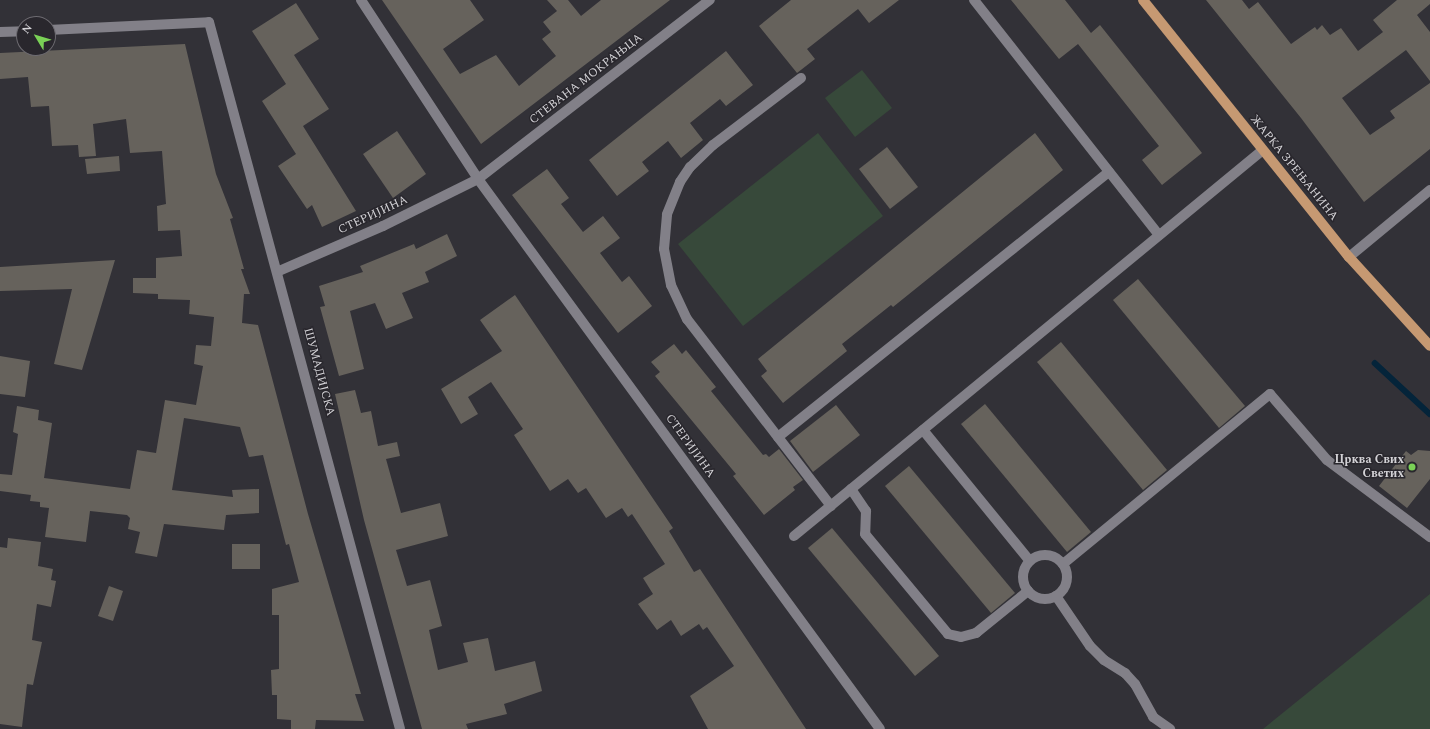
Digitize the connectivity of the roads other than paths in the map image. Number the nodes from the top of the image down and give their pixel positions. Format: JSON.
{"nodes":[{"id":1,"x":361,"y":0,"type":"edge"},
{"id":2,"x":710,"y":0,"type":"edge"},
{"id":3,"x":974,"y":0,"type":"edge"},
{"id":4,"x":1143,"y":0,"type":"edge"},
{"id":5,"x":56,"y":30,"type":"edge"},
{"id":6,"x":16,"y":31,"type":"edge"},
{"id":7,"x":0,"y":32,"type":"edge"},
{"id":8,"x":801,"y":78,"type":"dead end"},
{"id":9,"x":1263,"y":150,"type":"junction"},
{"id":10,"x":1110,"y":172,"type":"junction"},
{"id":11,"x":478,"y":179,"type":"junction"},
{"id":12,"x":1430,"y":190,"type":"edge"},
{"id":13,"x":1159,"y":235,"type":"junction"},
{"id":14,"x":1348,"y":257,"type":"junction"},
{"id":15,"x":279,"y":271,"type":"junction"},
{"id":16,"x":1430,"y":346,"type":"edge"},
{"id":17,"x":923,"y":430,"type":"junction"},
{"id":18,"x":778,"y":437,"type":"junction"},
{"id":19,"x":851,"y":489,"type":"junction"},
{"id":20,"x":831,"y":506,"type":"junction"},
{"id":21,"x":794,"y":536,"type":"dead end"},
{"id":22,"x":1430,"y":536,"type":"edge"},
{"id":23,"x":1030,"y":561,"type":"junction"},
{"id":24,"x":1063,"y":564,"type":"junction"},
{"id":25,"x":1028,"y":591,"type":"junction"},
{"id":26,"x":1056,"y":596,"type":"junction"},
{"id":27,"x":400,"y":729,"type":"edge"},
{"id":28,"x":880,"y":729,"type":"edge"},
{"id":29,"x":1170,"y":729,"type":"edge"}],
"edges":[{"from":1,"to":11,"type":"street","name":"СТЕРИЈИНА"},
{"from":2,"to":11,"type":"street","name":"СТЕВАНА МОКРАЊЦА"},
{"from":3,"to":10,"type":"street"},
{"from":4,"to":9,"type":"main road","name":"ЖАРКА ЗРЕЊАНИНА"},
{"from":5,"to":15,"type":"street","name":"ШУМАДИЈСКА"},
{"from":6,"to":7,"type":"street"},
{"from":8,"to":18,"type":"street"},
{"from":9,"to":13,"type":"street"},
{"from":9,"to":14,"type":"main road","name":"ЖАРКА ЗРЕЊАНИНА"},
{"from":10,"to":13,"type":"street"},
{"from":10,"to":18,"type":"street"},
{"from":11,"to":15,"type":"street","name":"СТЕРИЈИНА"},
{"from":11,"to":28,"type":"street","name":"СТЕРИЈИНА"},
{"from":12,"to":14,"type":"street"},
{"from":13,"to":17,"type":"street"},
{"from":14,"to":16,"type":"main road","name":"ЖАРКА ЗРЕЊАНИНА"},
{"from":15,"to":27,"type":"street","name":"ШУМАДИЈСКА"},
{"from":17,"to":19,"type":"street"},
{"from":17,"to":23,"type":"street"},
{"from":18,"to":20,"type":"street"},
{"from":19,"to":20,"type":"street"},
{"from":19,"to":25,"type":"street"},
{"from":20,"to":21,"type":"street"},
{"from":22,"to":24,"type":"street"},
{"from":23,"to":24,"type":"street"},
{"from":23,"to":25,"type":"street"},
{"from":24,"to":26,"type":"street"},
{"from":25,"to":26,"type":"street"},
{"from":26,"to":29,"type":"street"}]}
